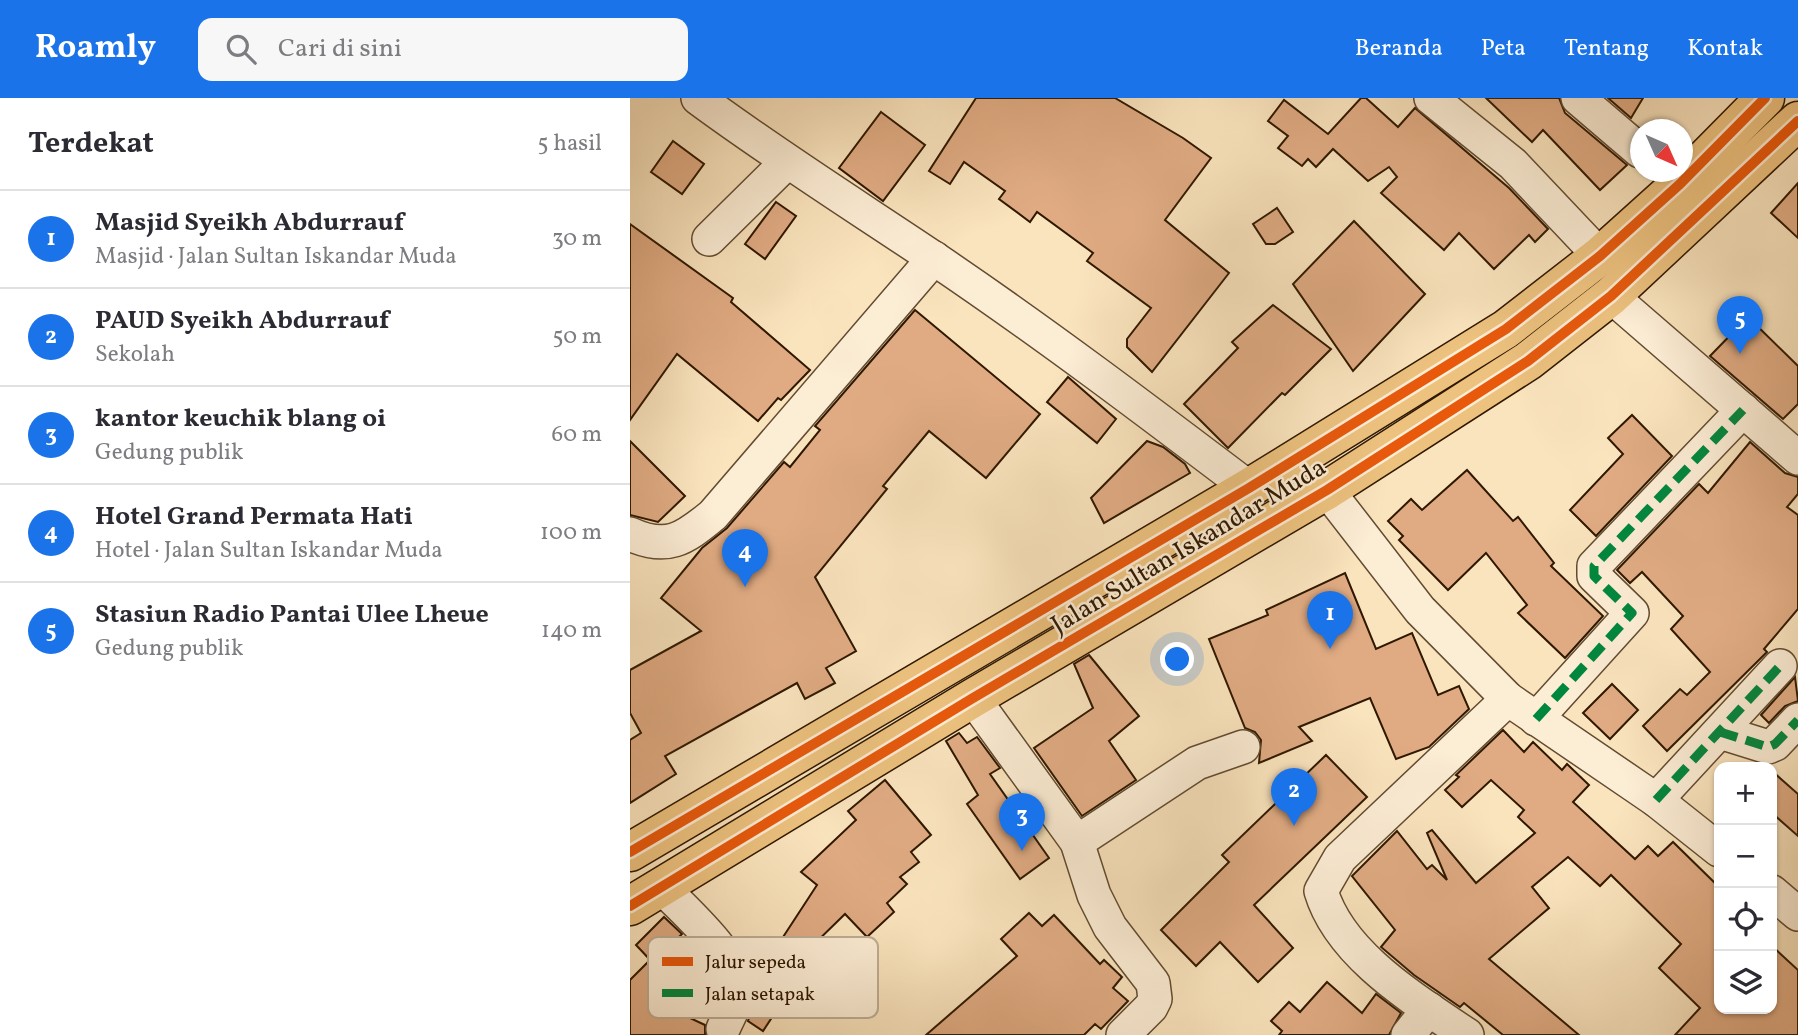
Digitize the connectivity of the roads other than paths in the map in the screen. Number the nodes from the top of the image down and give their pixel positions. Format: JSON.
{"nodes":[{"id":1,"x":698,"y":98,"type":"edge"},
{"id":2,"x":1431,"y":98,"type":"edge"},
{"id":3,"x":1578,"y":98,"type":"edge"},
{"id":4,"x":1765,"y":98,"type":"edge"},
{"id":5,"x":1798,"y":121,"type":"edge"},
{"id":6,"x":1630,"y":142,"type":"edge"},
{"id":7,"x":1693,"y":160,"type":"edge"},
{"id":8,"x":786,"y":163,"type":"junction"},
{"id":9,"x":1668,"y":182,"type":"edge"},
{"id":10,"x":709,"y":239,"type":"dead end"},
{"id":11,"x":1600,"y":256,"type":"junction"},
{"id":12,"x":934,"y":258,"type":"junction"},
{"id":13,"x":1611,"y":296,"type":"junction"},
{"id":14,"x":1743,"y":410,"type":"junction"},
{"id":15,"x":1798,"y":458,"type":"edge"},
{"id":16,"x":1249,"y":488,"type":"junction"},
{"id":17,"x":1327,"y":490,"type":"junction"},
{"id":18,"x":630,"y":534,"type":"edge"},
{"id":19,"x":1780,"y":666,"type":"dead end"},
{"id":20,"x":973,"y":698,"type":"junction"},
{"id":21,"x":1508,"y":699,"type":"junction"},
{"id":22,"x":1536,"y":719,"type":"junction"},
{"id":23,"x":1798,"y":720,"type":"edge"},
{"id":24,"x":1720,"y":732,"type":"junction"},
{"id":25,"x":1243,"y":747,"type":"dead end"},
{"id":26,"x":1656,"y":800,"type":"junction"},
{"id":27,"x":1077,"y":842,"type":"junction"},
{"id":28,"x":1714,"y":846,"type":"edge"},
{"id":29,"x":630,"y":852,"type":"edge"},
{"id":30,"x":662,"y":887,"type":"junction"},
{"id":31,"x":1777,"y":896,"type":"edge"},
{"id":32,"x":630,"y":906,"type":"edge"},
{"id":33,"x":1798,"y":914,"type":"edge"},
{"id":34,"x":708,"y":937,"type":"edge"},
{"id":35,"x":727,"y":1018,"type":"edge"},
{"id":36,"x":1419,"y":1022,"type":"edge"},
{"id":37,"x":723,"y":1029,"type":"dead end"},
{"id":38,"x":1123,"y":1035,"type":"edge"},
{"id":39,"x":1467,"y":1035,"type":"edge"}],
"edges":[{"from":1,"to":8,"type":"street"},
{"from":2,"to":11,"type":"street"},
{"from":3,"to":6,"type":"street"},
{"from":4,"to":7,"type":"highway","name":"Jalan Sultan Iskandar Muda"},
{"from":5,"to":13,"type":"highway","name":"Jalan Sultan Iskandar Muda"},
{"from":8,"to":10,"type":"street"},
{"from":8,"to":12,"type":"street"},
{"from":9,"to":11,"type":"highway","name":"Jalan Sultan Iskandar Muda"},
{"from":11,"to":16,"type":"highway","name":"Jalan Sultan Iskandar Muda"},
{"from":12,"to":16,"type":"street"},
{"from":12,"to":18,"type":"street"},
{"from":13,"to":14,"type":"street"},
{"from":13,"to":17,"type":"highway","name":"Jalan Sultan Iskandar Muda"},
{"from":14,"to":15,"type":"street"},
{"from":14,"to":22,"type":"street"},
{"from":16,"to":29,"type":"highway","name":"Jalan Sultan Iskandar Muda"},
{"from":17,"to":20,"type":"highway","name":"Jalan Sultan Iskandar Muda"},
{"from":17,"to":21,"type":"street"},
{"from":19,"to":24,"type":"street"},
{"from":20,"to":27,"type":"street"},
{"from":20,"to":30,"type":"highway","name":"Jalan Sultan Iskandar Muda"},
{"from":21,"to":22,"type":"street"},
{"from":21,"to":36,"type":"street"},
{"from":22,"to":26,"type":"street"},
{"from":23,"to":24,"type":"street"},
{"from":24,"to":26,"type":"street"},
{"from":25,"to":27,"type":"street"},
{"from":26,"to":28,"type":"street"},
{"from":27,"to":38,"type":"street"},
{"from":30,"to":32,"type":"highway","name":"Jalan Sultan Iskandar Muda"},
{"from":30,"to":34,"type":"street"},
{"from":31,"to":33,"type":"street"},
{"from":35,"to":37,"type":"street"},
{"from":36,"to":39,"type":"street"}]}
